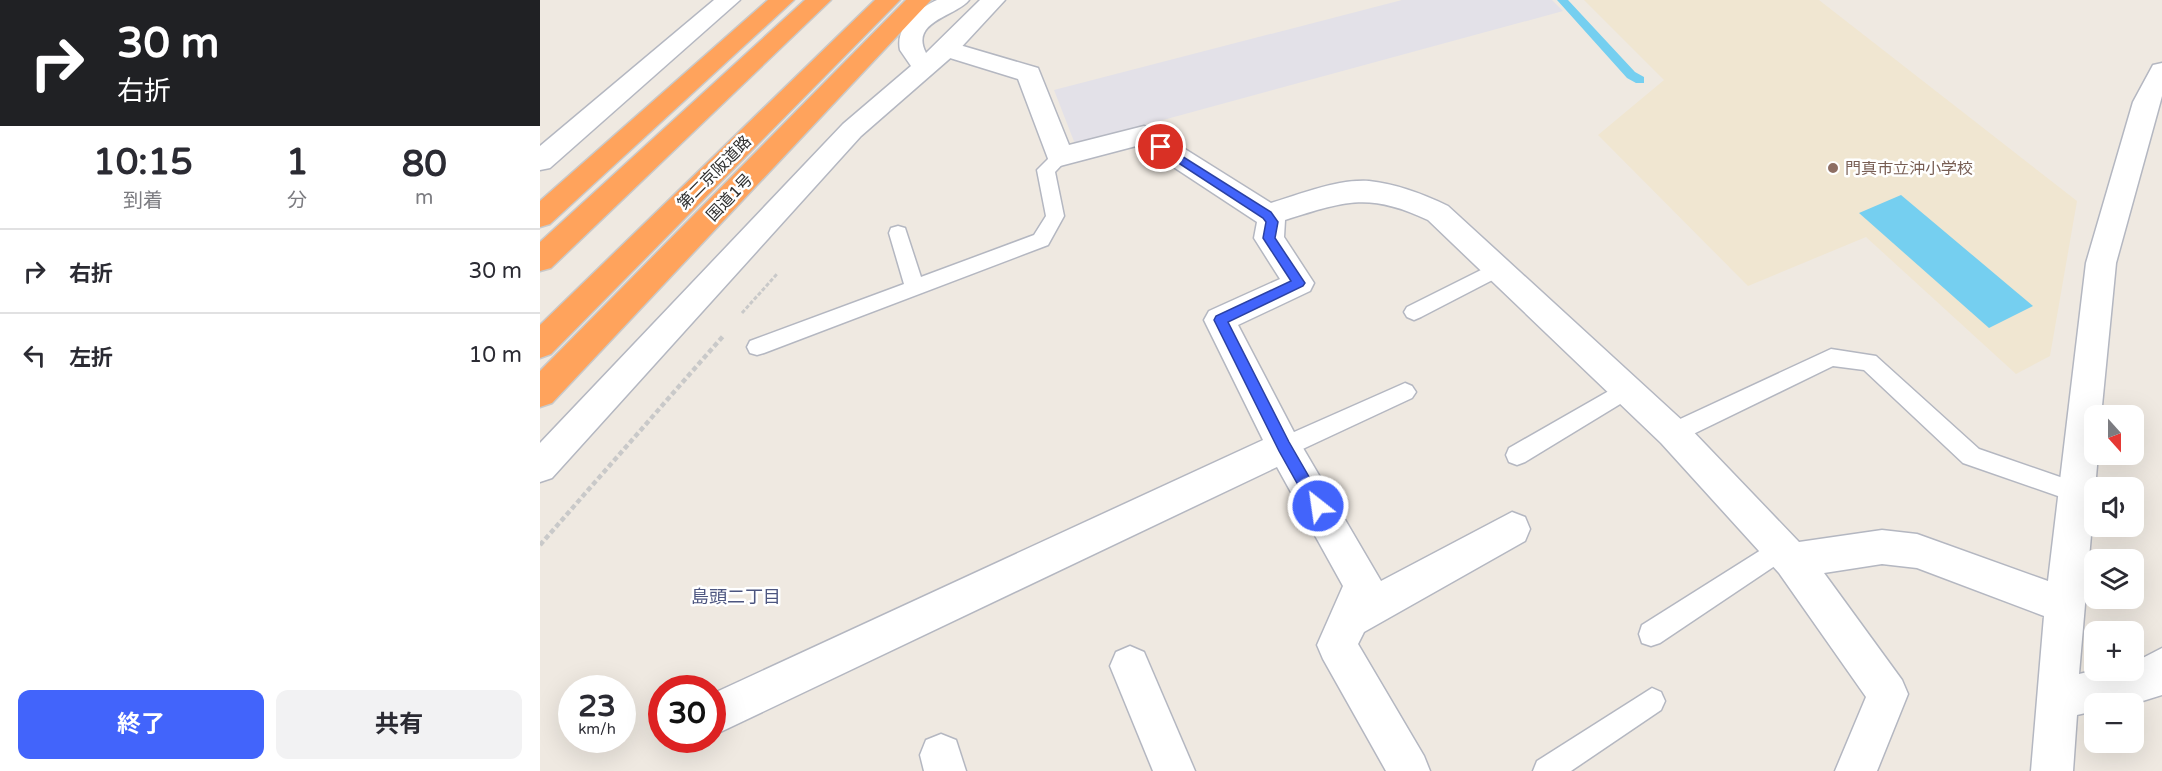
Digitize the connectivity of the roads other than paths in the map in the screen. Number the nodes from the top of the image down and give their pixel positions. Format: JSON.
{"nodes":[{"id":1,"x":728,"y":0,"type":"edge"},
{"id":2,"x":783,"y":0,"type":"edge"},
{"id":3,"x":819,"y":0,"type":"edge"},
{"id":4,"x":888,"y":0,"type":"edge"},
{"id":5,"x":919,"y":0,"type":"edge"},
{"id":6,"x":957,"y":0,"type":"edge"},
{"id":7,"x":993,"y":0,"type":"edge"},
{"id":8,"x":947,"y":57,"type":"junction"},
{"id":9,"x":2162,"y":71,"type":"edge"},
{"id":10,"x":1060,"y":157,"type":"junction"},
{"id":11,"x":540,"y":161,"type":"edge"},
{"id":12,"x":1267,"y":215,"type":"junction"},
{"id":13,"x":540,"y":217,"type":"edge"},
{"id":14,"x":898,"y":233,"type":"dead end"},
{"id":15,"x":540,"y":260,"type":"edge"},
{"id":16,"x":1499,"y":268,"type":"junction"},
{"id":17,"x":915,"y":288,"type":"junction"},
{"id":18,"x":1413,"y":312,"type":"dead end"},
{"id":19,"x":540,"y":345,"type":"edge"},
{"id":20,"x":757,"y":347,"type":"dead end"},
{"id":21,"x":1628,"y":390,"type":"junction"},
{"id":22,"x":1405,"y":392,"type":"dead end"},
{"id":23,"x":540,"y":393,"type":"edge"},
{"id":24,"x":1672,"y":433,"type":"junction"},
{"id":25,"x":1284,"y":447,"type":"junction"},
{"id":26,"x":1517,"y":455,"type":"dead end"},
{"id":27,"x":540,"y":467,"type":"edge"},
{"id":28,"x":2078,"y":493,"type":"junction"},
{"id":29,"x":1512,"y":529,"type":"dead end"},
{"id":30,"x":1786,"y":555,"type":"junction"},
{"id":31,"x":2064,"y":605,"type":"junction"},
{"id":32,"x":1350,"y":619,"type":"junction"},
{"id":33,"x":1651,"y":634,"type":"dead end"},
{"id":34,"x":1130,"y":666,"type":"dead end"},
{"id":35,"x":2162,"y":668,"type":"edge"},
{"id":36,"x":2058,"y":698,"type":"junction"},
{"id":37,"x":1652,"y":701,"type":"dead end"},
{"id":38,"x":726,"y":709,"type":"edge"},
{"id":39,"x":2056,"y":768,"type":"edge"},
{"id":40,"x":1174,"y":771,"type":"edge"},
{"id":41,"x":1409,"y":771,"type":"edge"},
{"id":42,"x":1547,"y":771,"type":"edge"},
{"id":43,"x":1856,"y":771,"type":"edge"}],
"edges":[{"from":1,"to":11,"type":"street"},
{"from":2,"to":13,"type":"highway"},
{"from":3,"to":15,"type":"highway"},
{"from":4,"to":19,"type":"highway","name":"第二京阪道路"},
{"from":5,"to":23,"type":"highway","name":"国道1号"},
{"from":6,"to":8,"type":"street"},
{"from":7,"to":8,"type":"street"},
{"from":8,"to":10,"type":"street"},
{"from":8,"to":27,"type":"street"},
{"from":9,"to":28,"type":"street"},
{"from":10,"to":12,"type":"street"},
{"from":10,"to":17,"type":"lane"},
{"from":12,"to":16,"type":"street"},
{"from":12,"to":25,"type":"street"},
{"from":14,"to":17,"type":"lane"},
{"from":16,"to":18,"type":"lane"},
{"from":16,"to":21,"type":"street"},
{"from":17,"to":20,"type":"lane"},
{"from":21,"to":24,"type":"street"},
{"from":21,"to":26,"type":"lane"},
{"from":22,"to":25,"type":"lane"},
{"from":24,"to":28,"type":"lane"},
{"from":24,"to":30,"type":"street"},
{"from":25,"to":32,"type":"street"},
{"from":25,"to":38,"type":"street"},
{"from":28,"to":31,"type":"street"},
{"from":29,"to":32,"type":"street"},
{"from":30,"to":31,"type":"street"},
{"from":30,"to":33,"type":"lane"},
{"from":30,"to":43,"type":"street"},
{"from":31,"to":36,"type":"street"},
{"from":32,"to":41,"type":"street"},
{"from":34,"to":40,"type":"street"},
{"from":35,"to":36,"type":"street"},
{"from":36,"to":39,"type":"street"},
{"from":37,"to":42,"type":"lane"}]}
